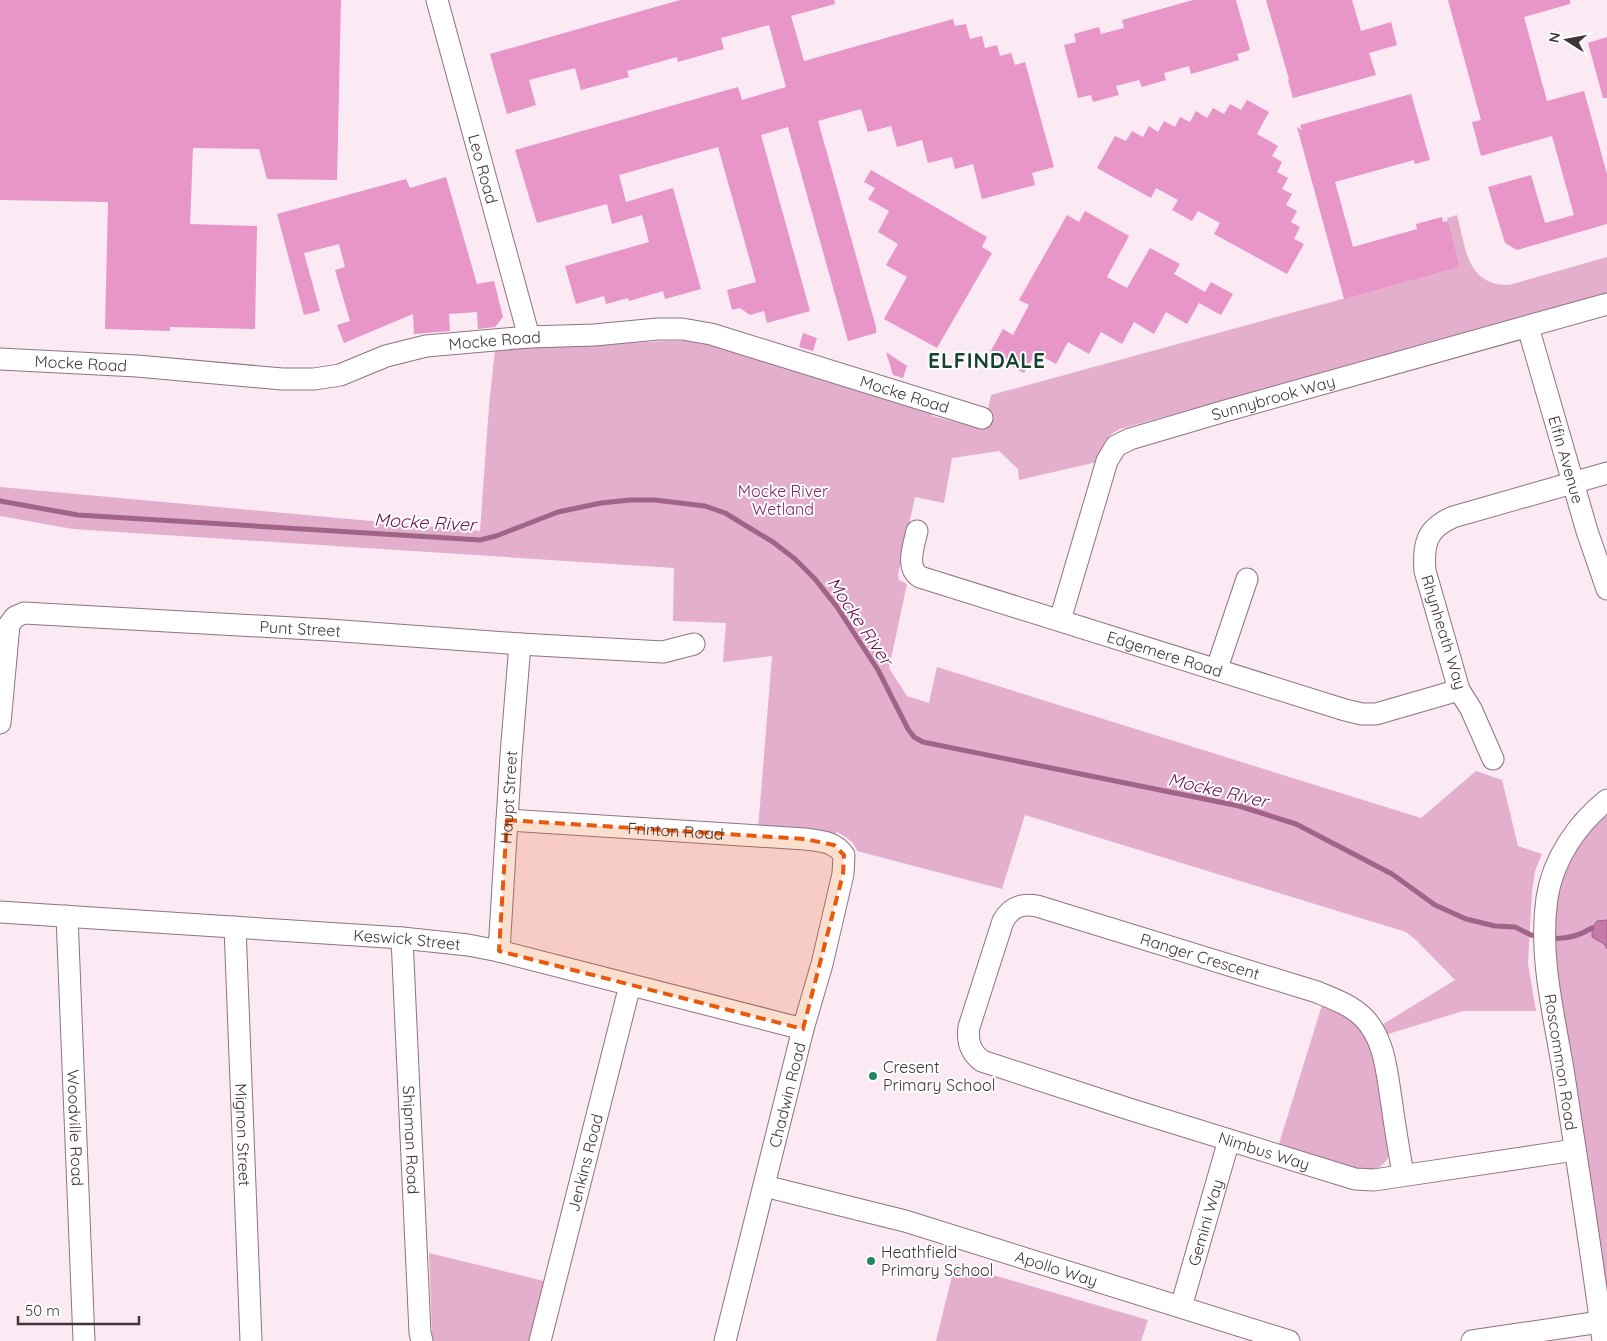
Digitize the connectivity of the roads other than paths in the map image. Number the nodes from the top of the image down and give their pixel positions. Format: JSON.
{"nodes":[{"id":1,"x":436,"y":0,"type":"edge"},
{"id":2,"x":1607,"y":304,"type":"edge"},
{"id":3,"x":1528,"y":327,"type":"junction"},
{"id":4,"x":529,"y":337,"type":"junction"},
{"id":5,"x":0,"y":359,"type":"edge"},
{"id":6,"x":982,"y":418,"type":"dead end"},
{"id":7,"x":1607,"y":474,"type":"edge"},
{"id":8,"x":1574,"y":484,"type":"junction"},
{"id":9,"x":917,"y":531,"type":"dead end"},
{"id":10,"x":1247,"y":578,"type":"dead end"},
{"id":11,"x":1607,"y":589,"type":"edge"},
{"id":12,"x":1060,"y":620,"type":"junction"},
{"id":13,"x":520,"y":644,"type":"junction"},
{"id":14,"x":694,"y":644,"type":"dead end"},
{"id":15,"x":1216,"y":668,"type":"junction"},
{"id":16,"x":1459,"y":690,"type":"junction"},
{"id":17,"x":0,"y":713,"type":"edge"},
{"id":18,"x":1493,"y":759,"type":"dead end"},
{"id":19,"x":1607,"y":800,"type":"edge"},
{"id":20,"x":507,"y":820,"type":"junction"},
{"id":21,"x":841,"y":850,"type":"joint"},
{"id":22,"x":0,"y":912,"type":"edge"},
{"id":23,"x":67,"y":916,"type":"junction"},
{"id":24,"x":234,"y":927,"type":"junction"},
{"id":25,"x":402,"y":938,"type":"junction"},
{"id":26,"x":499,"y":951,"type":"junction"},
{"id":27,"x":630,"y":985,"type":"junction"},
{"id":28,"x":804,"y":1029,"type":"junction"},
{"id":29,"x":969,"y":1044,"type":"joint"},
{"id":30,"x":1229,"y":1140,"type":"junction"},
{"id":31,"x":1575,"y":1150,"type":"junction"},
{"id":32,"x":1403,"y":1174,"type":"junction"},
{"id":33,"x":764,"y":1186,"type":"junction"},
{"id":34,"x":1181,"y":1307,"type":"junction"},
{"id":35,"x":1601,"y":1332,"type":"edge"},
{"id":36,"x":84,"y":1341,"type":"edge"},
{"id":37,"x":251,"y":1341,"type":"edge"},
{"id":38,"x":422,"y":1341,"type":"edge"},
{"id":39,"x":540,"y":1341,"type":"edge"},
{"id":40,"x":725,"y":1341,"type":"edge"},
{"id":41,"x":1289,"y":1341,"type":"edge"},
{"id":42,"x":1472,"y":1341,"type":"edge"}],
"edges":[{"from":1,"to":4,"type":"street","name":"Leo Road"},
{"from":2,"to":3,"type":"street","name":"Sunnybrook Way"},
{"from":3,"to":8,"type":"street","name":"Elfin Avenue"},
{"from":3,"to":12,"type":"street","name":"Sunnybrook Way"},
{"from":4,"to":5,"type":"street","name":"Mocke Road"},
{"from":4,"to":6,"type":"street","name":"Mocke Road"},
{"from":7,"to":8,"type":"street","name":"Rhynheath Way"},
{"from":8,"to":11,"type":"street","name":"Elfin Avenue"},
{"from":8,"to":16,"type":"street","name":"Rhynheath Way"},
{"from":9,"to":12,"type":"street","name":"Edgemere Road"},
{"from":10,"to":15,"type":"street"},
{"from":12,"to":15,"type":"street","name":"Edgemere Road"},
{"from":13,"to":14,"type":"street","name":"Punt Street"},
{"from":13,"to":17,"type":"street","name":"Punt Street"},
{"from":13,"to":20,"type":"street","name":"Haupt Street"},
{"from":15,"to":16,"type":"street","name":"Edgemere Road"},
{"from":16,"to":18,"type":"street","name":"Rhynheath Way"},
{"from":19,"to":31,"type":"street","name":"Roscommon Road"},
{"from":20,"to":21,"type":"street","name":"Frinton Road"},
{"from":20,"to":26,"type":"street","name":"Haupt Street"},
{"from":21,"to":28,"type":"street","name":"Chadwin Road"},
{"from":22,"to":23,"type":"street","name":"Keswick Street"},
{"from":23,"to":24,"type":"street","name":"Keswick Street"},
{"from":23,"to":36,"type":"street","name":"Woodville Road"},
{"from":24,"to":25,"type":"street","name":"Keswick Street"},
{"from":24,"to":37,"type":"street","name":"Mignon Street"},
{"from":25,"to":26,"type":"street","name":"Keswick Street"},
{"from":25,"to":38,"type":"street","name":"Shipman Road"},
{"from":26,"to":27,"type":"street","name":"Keswick Street"},
{"from":27,"to":28,"type":"street","name":"Keswick Street"},
{"from":27,"to":39,"type":"street","name":"Jenkins Road"},
{"from":28,"to":33,"type":"street","name":"Chadwin Road"},
{"from":29,"to":30,"type":"street","name":"Nimbus Way"},
{"from":29,"to":32,"type":"street","name":"Ranger Crescent"},
{"from":30,"to":32,"type":"street","name":"Nimbus Way"},
{"from":30,"to":34,"type":"street","name":"Gemini Way"},
{"from":31,"to":32,"type":"street","name":"Nimbus Way"},
{"from":31,"to":35,"type":"street","name":"Roscommon Road"},
{"from":33,"to":34,"type":"street","name":"Apollo Way"},
{"from":33,"to":40,"type":"street","name":"Chadwin Road"},
{"from":34,"to":41,"type":"street","name":"Apollo Way"},
{"from":35,"to":42,"type":"street"}]}
